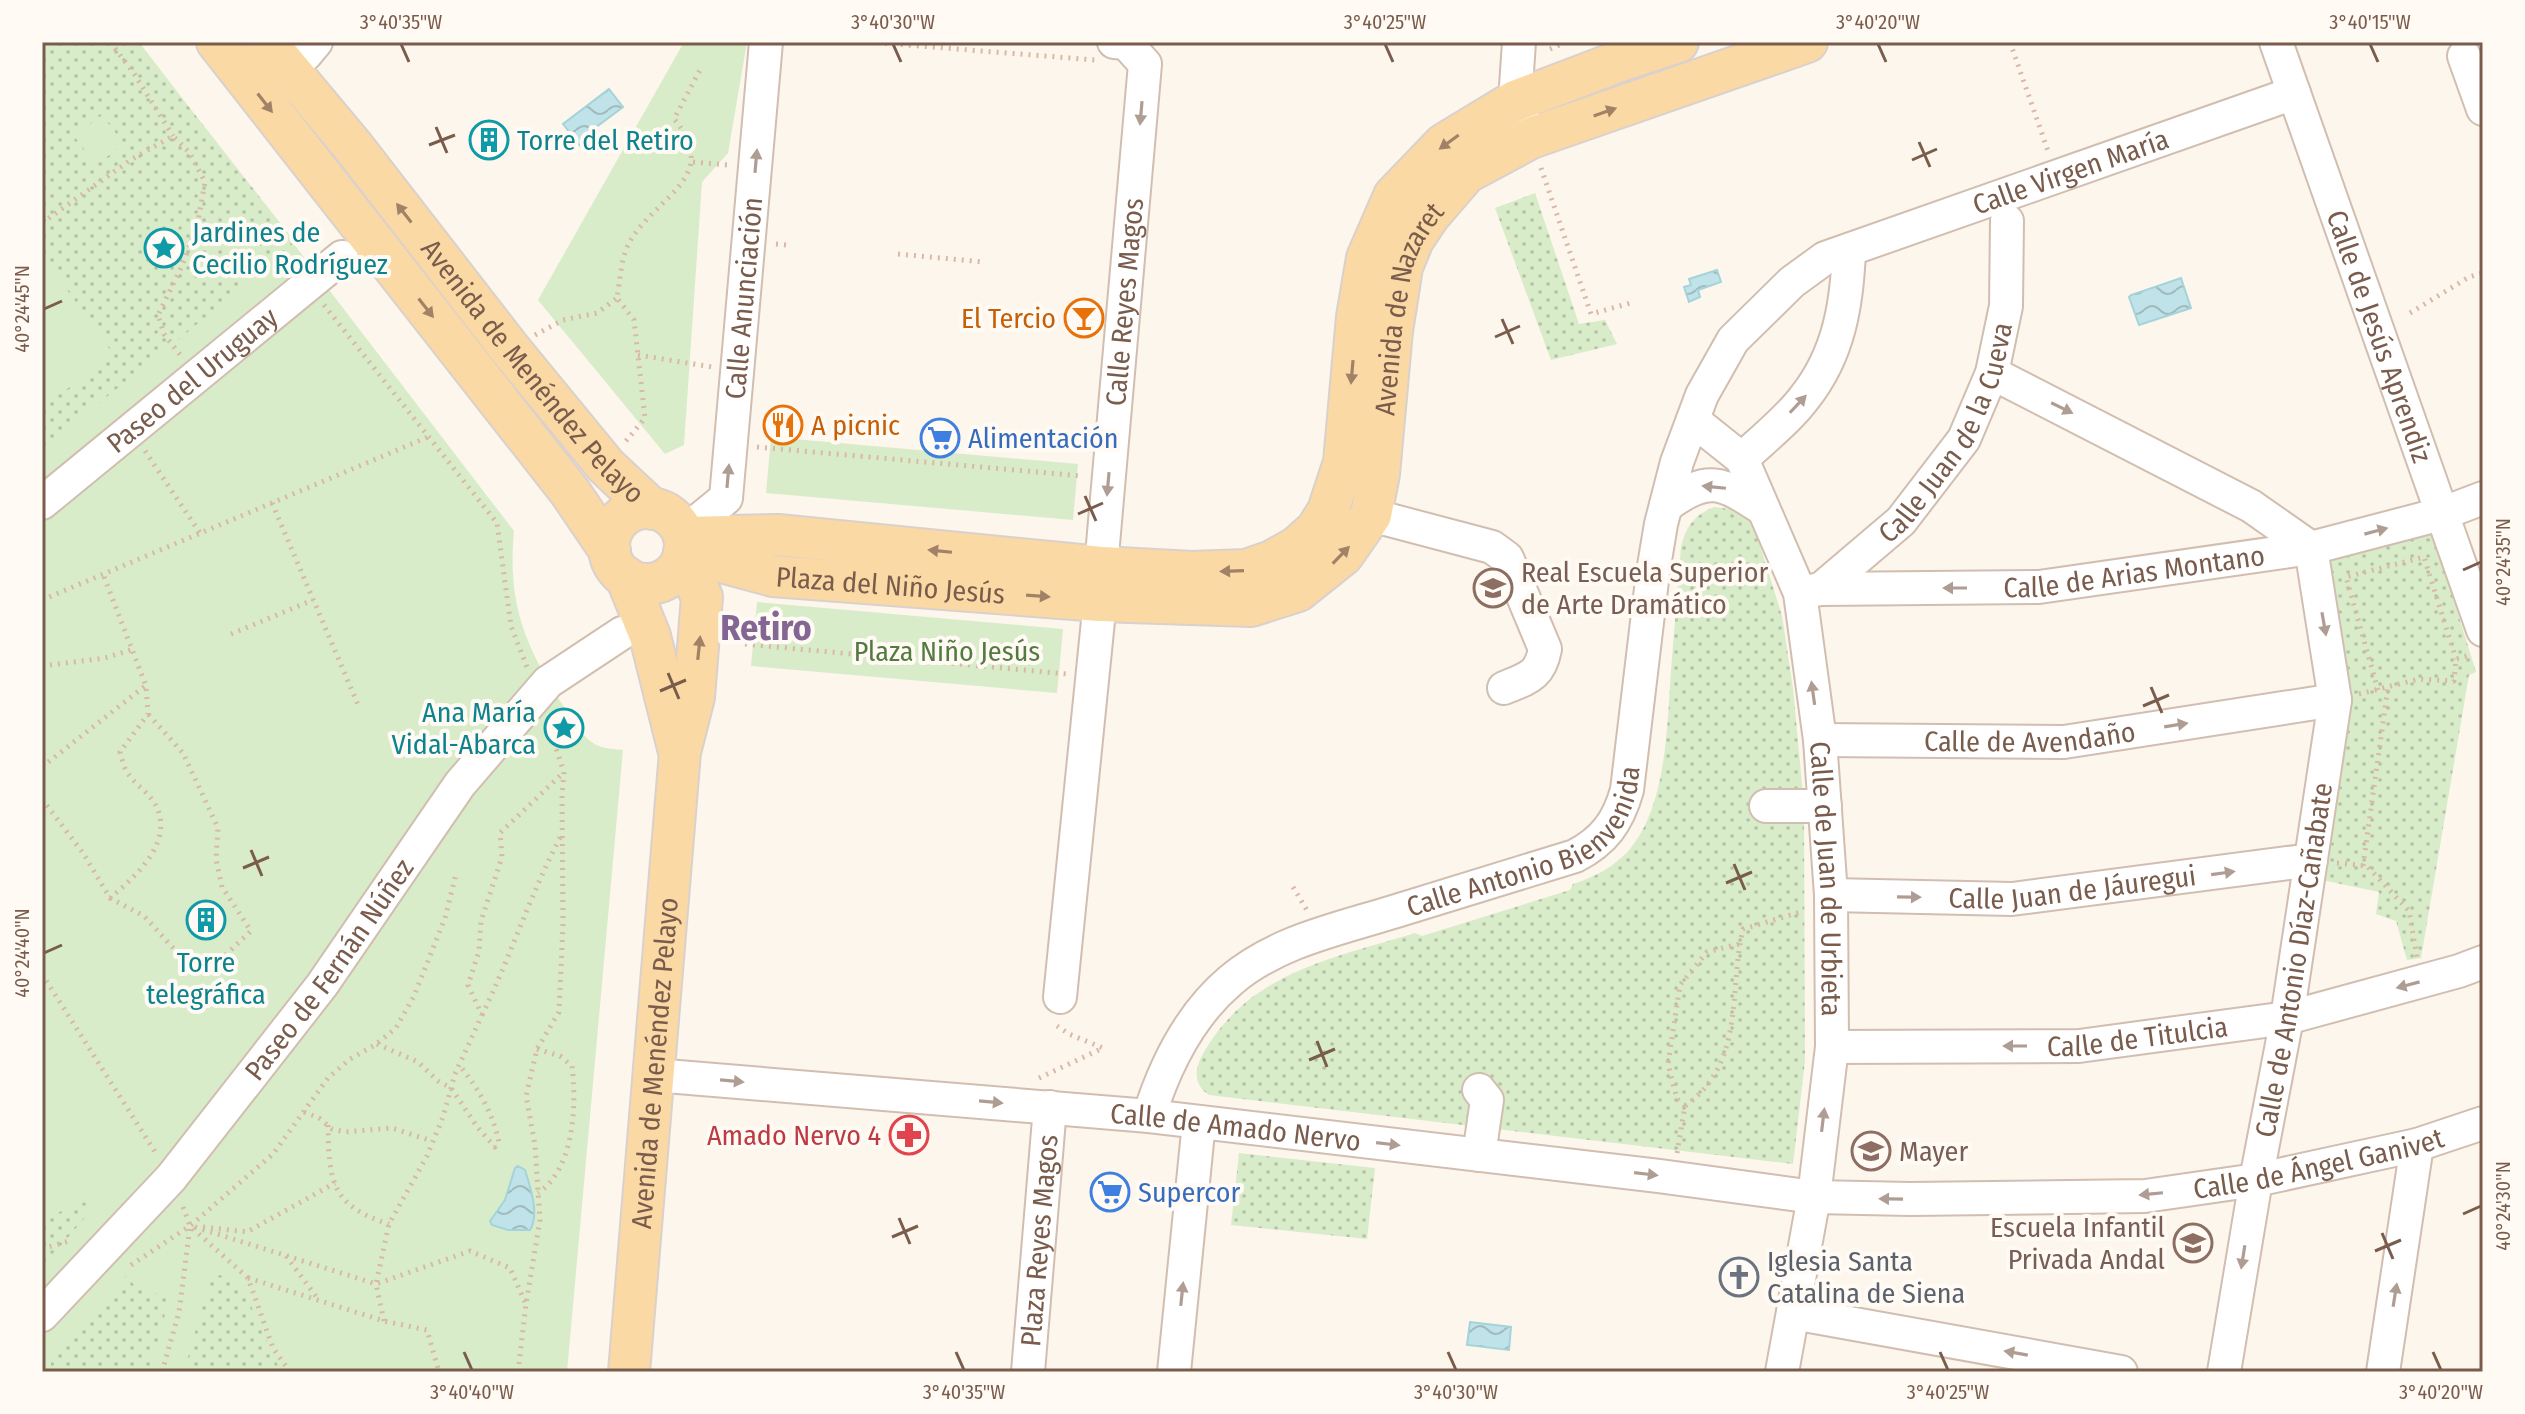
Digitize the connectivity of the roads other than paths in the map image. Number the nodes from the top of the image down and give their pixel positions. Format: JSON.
{"nodes":[{"id":1,"x":217,"y":42,"type":"edge"},
{"id":2,"x":766,"y":42,"type":"edge"},
{"id":3,"x":1114,"y":42,"type":"edge"},
{"id":4,"x":1678,"y":42,"type":"edge"},
{"id":5,"x":1807,"y":42,"type":"edge"},
{"id":6,"x":2276,"y":42,"type":"edge"},
{"id":7,"x":1535,"y":45,"type":"edge"},
{"id":8,"x":1138,"y":50,"type":"edge"},
{"id":9,"x":290,"y":51,"type":"edge"},
{"id":10,"x":2464,"y":56,"type":"dead end"},
{"id":11,"x":2294,"y":93,"type":"junction"},
{"id":12,"x":1515,"y":101,"type":"junction"},
{"id":13,"x":2483,"y":109,"type":"edge"},
{"id":14,"x":1531,"y":138,"type":"junction"},
{"id":15,"x":2007,"y":221,"type":"dead end"},
{"id":16,"x":1849,"y":250,"type":"junction"},
{"id":17,"x":342,"y":257,"type":"dead end"},
{"id":18,"x":1992,"y":373,"type":"junction"},
{"id":19,"x":1693,"y":420,"type":"junction"},
{"id":20,"x":1742,"y":459,"type":"junction"},
{"id":21,"x":2483,"y":498,"type":"edge"},
{"id":22,"x":42,"y":503,"type":"edge"},
{"id":23,"x":1666,"y":506,"type":"junction"},
{"id":24,"x":2251,"y":506,"type":"junction"},
{"id":25,"x":652,"y":509,"type":"junction"},
{"id":26,"x":1763,"y":509,"type":"junction"},
{"id":27,"x":2441,"y":514,"type":"junction"},
{"id":28,"x":1371,"y":515,"type":"junction"},
{"id":29,"x":684,"y":545,"type":"junction"},
{"id":30,"x":2311,"y":548,"type":"junction"},
{"id":31,"x":2247,"y":556,"type":"junction"},
{"id":32,"x":618,"y":564,"type":"junction"},
{"id":33,"x":1100,"y":584,"type":"junction"},
{"id":34,"x":1810,"y":591,"type":"junction"},
{"id":35,"x":2483,"y":630,"type":"edge"},
{"id":36,"x":622,"y":633,"type":"dead end"},
{"id":37,"x":1504,"y":688,"type":"dead end"},
{"id":38,"x":2335,"y":700,"type":"junction"},
{"id":39,"x":1820,"y":740,"type":"junction"},
{"id":40,"x":680,"y":752,"type":"junction"},
{"id":41,"x":1766,"y":806,"type":"dead end"},
{"id":42,"x":1825,"y":806,"type":"junction"},
{"id":43,"x":2311,"y":860,"type":"junction"},
{"id":44,"x":1831,"y":895,"type":"junction"},
{"id":45,"x":2483,"y":962,"type":"edge"},
{"id":46,"x":1060,"y":997,"type":"road end"},
{"id":47,"x":2287,"y":1018,"type":"junction"},
{"id":48,"x":1832,"y":1047,"type":"junction"},
{"id":49,"x":654,"y":1075,"type":"junction"},
{"id":50,"x":1479,"y":1090,"type":"dead end"},
{"id":51,"x":1050,"y":1107,"type":"junction"},
{"id":52,"x":1149,"y":1116,"type":"junction"},
{"id":53,"x":1199,"y":1122,"type":"junction"},
{"id":54,"x":2483,"y":1123,"type":"edge"},
{"id":55,"x":2417,"y":1145,"type":"junction"},
{"id":56,"x":1479,"y":1155,"type":"junction"},
{"id":57,"x":2256,"y":1180,"type":"junction"},
{"id":58,"x":1814,"y":1197,"type":"junction"},
{"id":59,"x":1793,"y":1313,"type":"junction"},
{"id":60,"x":42,"y":1315,"type":"edge"},
{"id":61,"x":629,"y":1372,"type":"edge"},
{"id":62,"x":1028,"y":1372,"type":"edge"},
{"id":63,"x":1174,"y":1372,"type":"edge"},
{"id":64,"x":1782,"y":1372,"type":"edge"},
{"id":65,"x":2121,"y":1372,"type":"edge"},
{"id":66,"x":2224,"y":1372,"type":"edge"},
{"id":67,"x":2383,"y":1372,"type":"edge"}],
"edges":[{"from":1,"to":32,"type":"main road","name":"Avenida de Menéndez Pelayo","one_way":true},
{"from":29,"to":2,"type":"street","name":"Calle Anunciación","one_way":true},
{"from":3,"to":8,"type":"street"},
{"from":4,"to":12,"type":"main road","name":"Avenida de Nazaret"},
{"from":14,"to":5,"type":"main road","name":"Avenida de Nazaret","one_way":true},
{"from":6,"to":11,"type":"street","name":"Calle de Jesús Aprendiz"},
{"from":7,"to":12,"type":"street"},
{"from":8,"to":33,"type":"street","name":"Calle Reyes Magos","one_way":true},
{"from":25,"to":9,"type":"main road","name":"Avenida de Menéndez Pelayo","one_way":true},
{"from":10,"to":13,"type":"street"},
{"from":11,"to":16,"type":"street","name":"Calle Virgen María"},
{"from":11,"to":27,"type":"street","name":"Calle de Jesús Aprendiz"},
{"from":12,"to":14,"type":"street"},
{"from":12,"to":33,"type":"main road","name":"Avenida de Nazaret","one_way":true},
{"from":14,"to":28,"type":"main road","name":"Avenida de Nazaret"},
{"from":15,"to":18,"type":"street","name":"Calle Juan de la Cueva"},
{"from":16,"to":19,"type":"street","name":"Calle Virgen María"},
{"from":20,"to":16,"type":"street","one_way":true},
{"from":17,"to":22,"type":"street","name":"Paseo del Uruguay"},
{"from":18,"to":24,"type":"street","one_way":true},
{"from":18,"to":34,"type":"street","name":"Calle Juan de la Cueva"},
{"from":19,"to":20,"type":"street","name":"Calle de Juan de Urbieta"},
{"from":19,"to":23,"type":"street","name":"Calle Antonio Bienvenida"},
{"from":20,"to":26,"type":"street","name":"Calle de Juan de Urbieta"},
{"from":21,"to":27,"type":"street","name":"Calle de Arias Montano"},
{"from":26,"to":23,"type":"street","one_way":true},
{"from":23,"to":52,"type":"street","name":"Calle Antonio Bienvenida"},
{"from":24,"to":30,"type":"street"},
{"from":24,"to":31,"type":"street"},
{"from":25,"to":29,"type":"main road"},
{"from":25,"to":32,"type":"main road"},
{"from":26,"to":34,"type":"street","name":"Calle de Juan de Urbieta"},
{"from":30,"to":27,"type":"street","name":"Calle de Arias Montano","one_way":true},
{"from":27,"to":35,"type":"street","name":"Calle de Jesús Aprendiz"},
{"from":33,"to":28,"type":"main road","name":"Avenida de Nazaret","one_way":true},
{"from":28,"to":37,"type":"street"},
{"from":29,"to":32,"type":"main road"},
{"from":29,"to":33,"type":"main road","name":"Plaza del Niño Jesús"},
{"from":40,"to":29,"type":"main road","name":"Avenida de Menéndez Pelayo","one_way":true},
{"from":30,"to":31,"type":"street","name":"Calle de Arias Montano"},
{"from":30,"to":38,"type":"street","name":"Calle de Antonio Díaz-Cañabate","one_way":true},
{"from":31,"to":34,"type":"street","name":"Calle de Arias Montano","one_way":true},
{"from":32,"to":40,"type":"main road","name":"Avenida de Menéndez Pelayo"},
{"from":33,"to":46,"type":"street","name":"Calle Reyes Magos"},
{"from":39,"to":34,"type":"street","name":"Calle de Juan de Urbieta","one_way":true},
{"from":36,"to":60,"type":"street","name":"Paseo de Fernán Núñez"},
{"from":39,"to":38,"type":"street","name":"Calle de Avendaño","one_way":true},
{"from":38,"to":43,"type":"street","name":"Calle de Antonio Díaz-Cañabate"},
{"from":39,"to":42,"type":"street","name":"Calle de Juan de Urbieta"},
{"from":40,"to":49,"type":"main road","name":"Avenida de Menéndez Pelayo"},
{"from":41,"to":42,"type":"street"},
{"from":42,"to":44,"type":"street","name":"Calle de Juan de Urbieta"},
{"from":44,"to":43,"type":"street","name":"Calle Juan de Jáuregui","one_way":true},
{"from":43,"to":47,"type":"street","name":"Calle de Antonio Díaz-Cañabate"},
{"from":44,"to":48,"type":"street","name":"Calle de Juan de Urbieta"},
{"from":45,"to":47,"type":"street","name":"Calle de Titulcia","one_way":true},
{"from":47,"to":48,"type":"street","name":"Calle de Titulcia","one_way":true},
{"from":47,"to":57,"type":"street","name":"Calle de Antonio Díaz-Cañabate"},
{"from":58,"to":48,"type":"street","name":"Calle de Juan de Urbieta","one_way":true},
{"from":49,"to":51,"type":"street","name":"Calle de Amado Nervo","one_way":true},
{"from":49,"to":61,"type":"main road","name":"Avenida de Menéndez Pelayo"},
{"from":50,"to":56,"type":"street"},
{"from":51,"to":52,"type":"street","name":"Calle de Amado Nervo"},
{"from":51,"to":62,"type":"street","name":"Plaza Reyes Magos"},
{"from":52,"to":53,"type":"street","name":"Calle de Amado Nervo"},
{"from":53,"to":56,"type":"street","name":"Calle de Amado Nervo","one_way":true},
{"from":63,"to":53,"type":"street","one_way":true},
{"from":54,"to":55,"type":"street","name":"Calle de Ángel Ganivet"},
{"from":55,"to":57,"type":"street","name":"Calle de Ángel Ganivet"},
{"from":67,"to":55,"type":"street","one_way":true},
{"from":56,"to":58,"type":"street","name":"Calle de Amado Nervo","one_way":true},
{"from":57,"to":58,"type":"street","name":"Calle de Ángel Ganivet","one_way":true},
{"from":57,"to":66,"type":"street","name":"Calle de Antonio Díaz-Cañabate","one_way":true},
{"from":58,"to":59,"type":"street","name":"Calle de Juan de Urbieta"},
{"from":59,"to":64,"type":"street","name":"Calle de Juan de Urbieta"},
{"from":65,"to":59,"type":"street","one_way":true}]}
